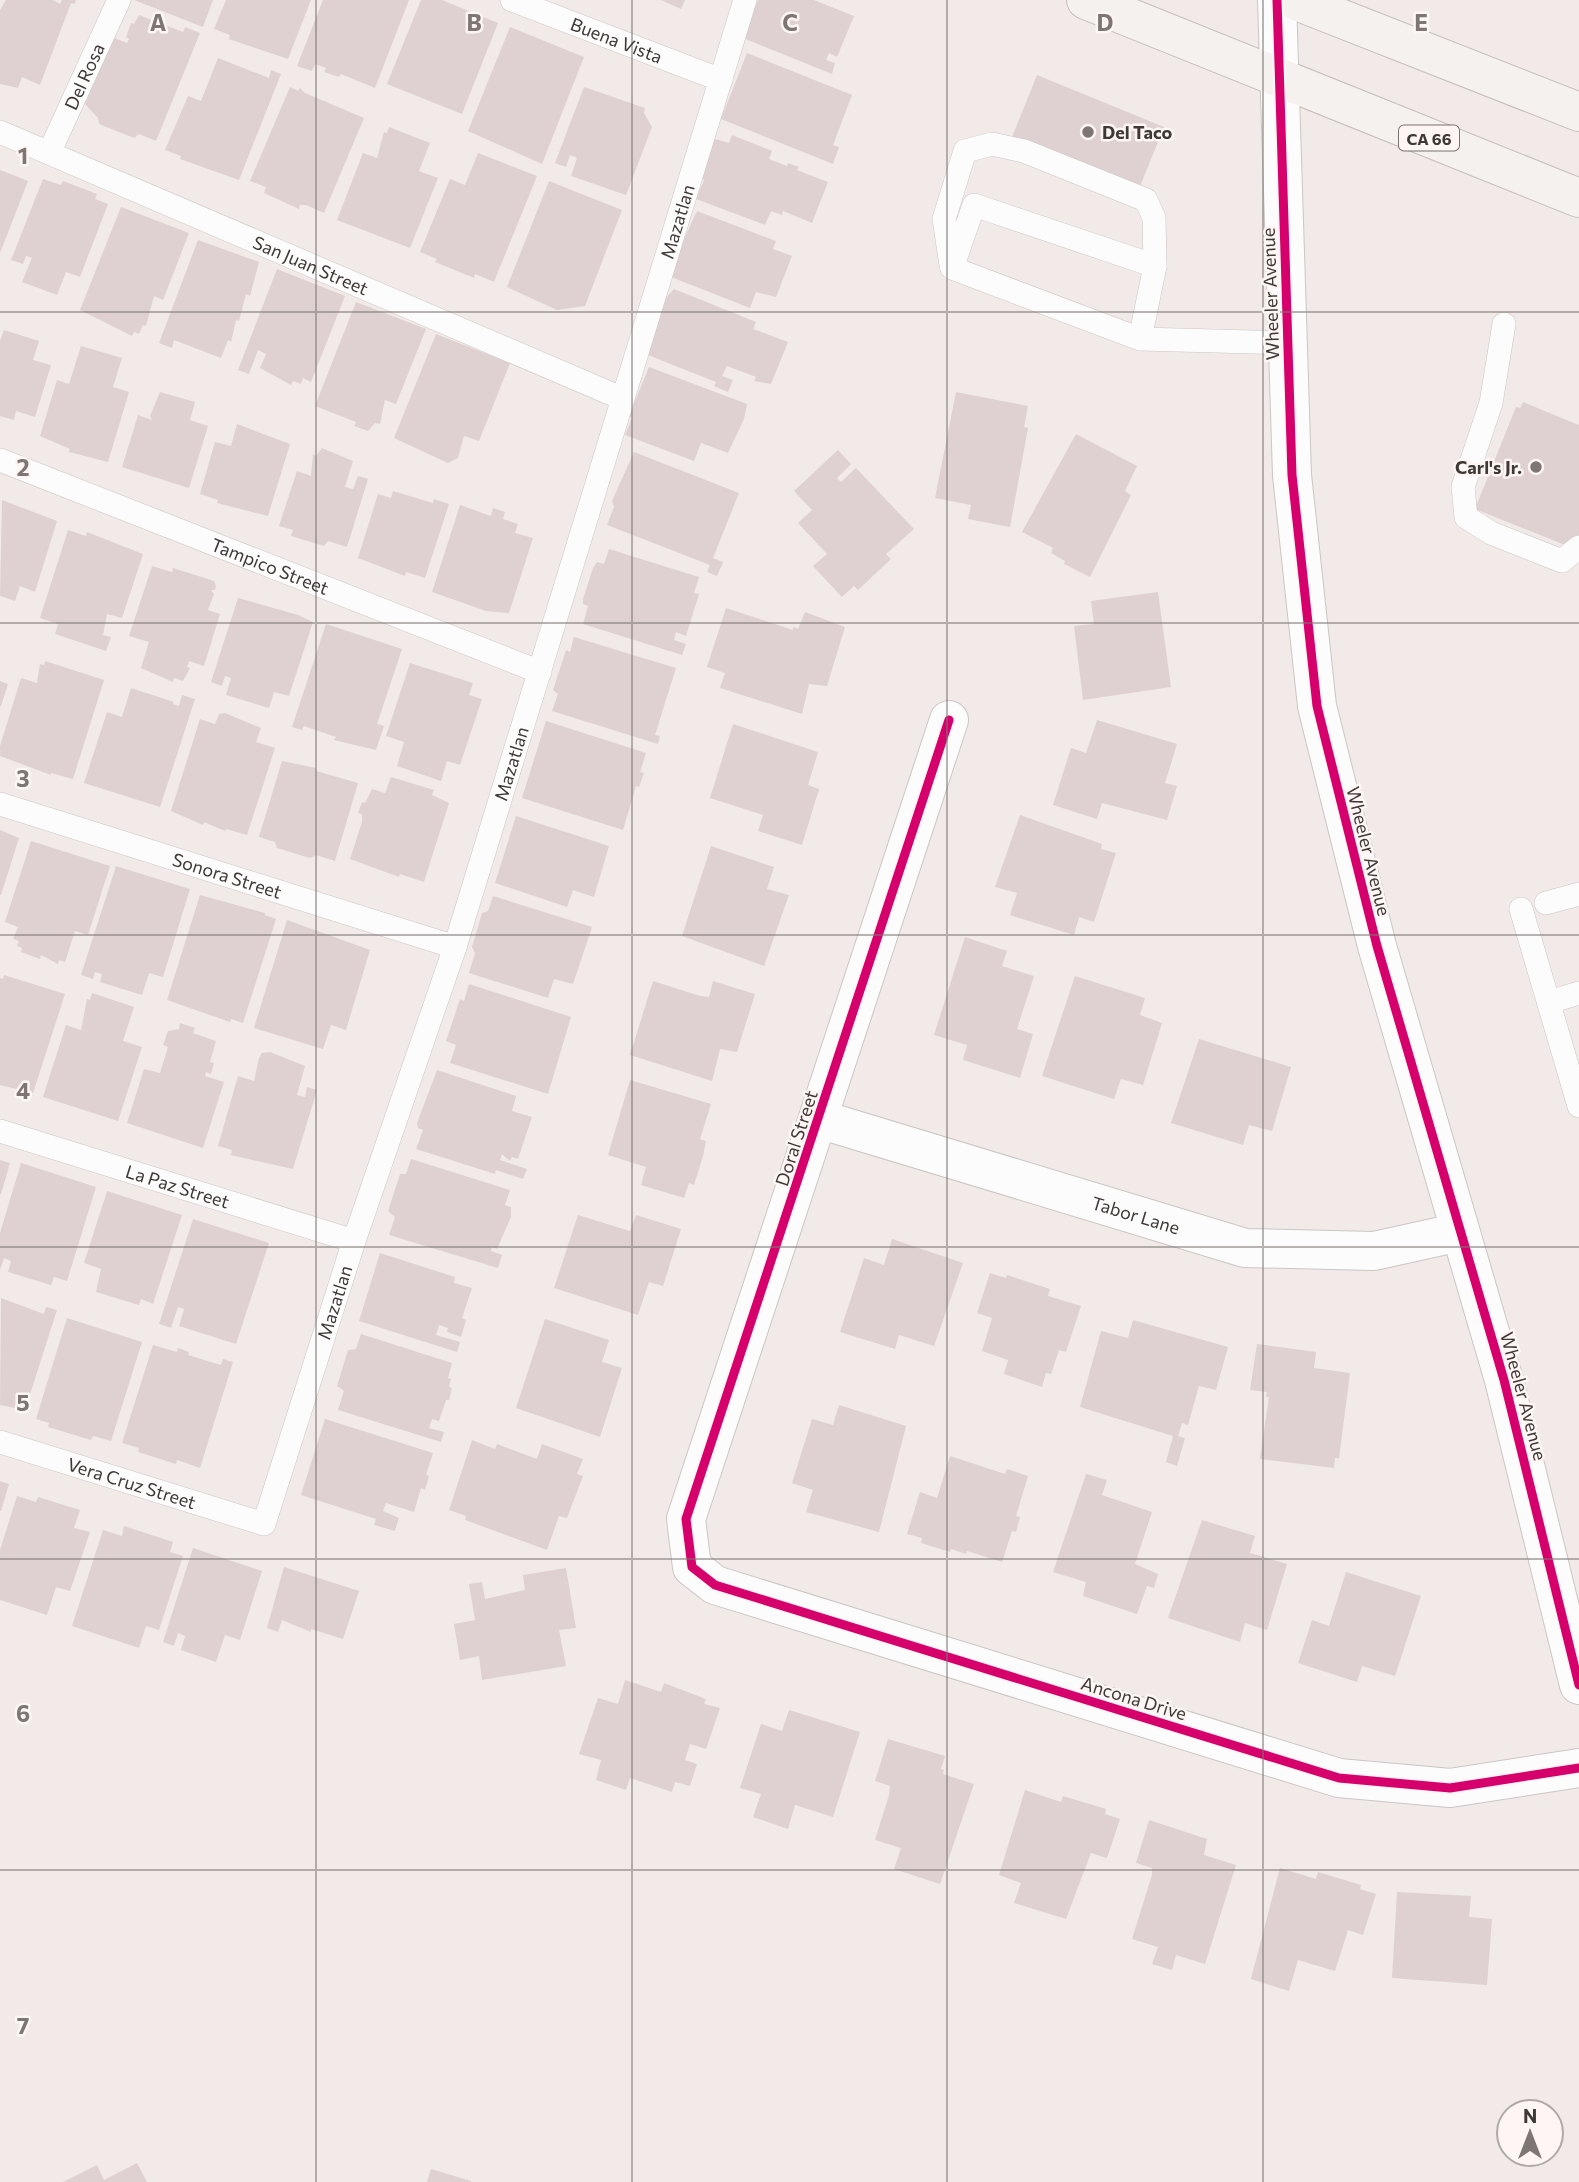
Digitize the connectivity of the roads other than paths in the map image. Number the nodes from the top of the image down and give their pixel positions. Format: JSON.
{"nodes":[{"id":1,"x":119,"y":0,"type":"edge"},
{"id":2,"x":512,"y":0,"type":"edge"},
{"id":3,"x":745,"y":0,"type":"edge"},
{"id":4,"x":1086,"y":0,"type":"edge"},
{"id":5,"x":1277,"y":0,"type":"edge"},
{"id":6,"x":1294,"y":0,"type":"edge"},
{"id":7,"x":1279,"y":78,"type":"junction"},
{"id":8,"x":721,"y":80,"type":"junction"},
{"id":9,"x":1579,"y":112,"type":"edge"},
{"id":10,"x":0,"y":132,"type":"edge"},
{"id":11,"x":50,"y":151,"type":"junction"},
{"id":12,"x":1579,"y":198,"type":"edge"},
{"id":13,"x":1155,"y":267,"type":"junction"},
{"id":14,"x":952,"y":268,"type":"junction"},
{"id":15,"x":1504,"y":324,"type":"dead end"},
{"id":16,"x":1140,"y":339,"type":"junction"},
{"id":17,"x":1287,"y":343,"type":"junction"},
{"id":18,"x":621,"y":398,"type":"junction"},
{"id":19,"x":0,"y":460,"type":"edge"},
{"id":20,"x":1579,"y":547,"type":"edge"},
{"id":21,"x":540,"y":672,"type":"junction"},
{"id":22,"x":949,"y":720,"type":"dead end"},
{"id":23,"x":0,"y":804,"type":"edge"},
{"id":24,"x":1579,"y":894,"type":"edge"},
{"id":25,"x":1546,"y":903,"type":"dead end"},
{"id":26,"x":1521,"y":909,"type":"dead end"},
{"id":27,"x":455,"y":947,"type":"junction"},
{"id":28,"x":1579,"y":993,"type":"edge"},
{"id":29,"x":1549,"y":1002,"type":"junction"},
{"id":30,"x":1579,"y":1106,"type":"edge"},
{"id":31,"x":819,"y":1119,"type":"junction"},
{"id":32,"x":0,"y":1131,"type":"edge"},
{"id":33,"x":1460,"y":1232,"type":"junction"},
{"id":34,"x":354,"y":1241,"type":"junction"},
{"id":35,"x":0,"y":1442,"type":"edge"},
{"id":36,"x":264,"y":1524,"type":"joint"},
{"id":37,"x":692,"y":1567,"type":"joint"},
{"id":38,"x":1579,"y":1685,"type":"edge"},
{"id":39,"x":1579,"y":1768,"type":"edge"}],
"edges":[{"from":1,"to":11,"type":"lane","name":"Del Rosa"},
{"from":2,"to":8,"type":"lane","name":"Buena Vista"},
{"from":3,"to":8,"type":"lane","name":"Mazatlan"},
{"from":4,"to":7,"type":"main road","number":"CA 66"},
{"from":5,"to":7,"type":"street","name":"Wheeler Avenue"},
{"from":6,"to":9,"type":"main road"},
{"from":7,"to":12,"type":"main road","number":"CA 66"},
{"from":7,"to":17,"type":"street","name":"Wheeler Avenue"},
{"from":8,"to":18,"type":"lane","name":"Mazatlan"},
{"from":10,"to":11,"type":"lane","name":"San Juan Street"},
{"from":11,"to":18,"type":"lane","name":"San Juan Street"},
{"from":13,"to":14,"type":"lane"},
{"from":13,"to":14,"type":"lane"},
{"from":13,"to":16,"type":"lane"},
{"from":14,"to":16,"type":"lane"},
{"from":15,"to":20,"type":"lane"},
{"from":16,"to":17,"type":"lane"},
{"from":17,"to":33,"type":"street","name":"Wheeler Avenue"},
{"from":18,"to":21,"type":"lane","name":"Mazatlan"},
{"from":19,"to":21,"type":"lane","name":"Tampico Street"},
{"from":21,"to":27,"type":"lane","name":"Mazatlan"},
{"from":22,"to":31,"type":"street","name":"Doral Street"},
{"from":23,"to":27,"type":"lane","name":"Sonora Street"},
{"from":24,"to":25,"type":"lane"},
{"from":26,"to":29,"type":"lane"},
{"from":27,"to":34,"type":"lane","name":"Mazatlan"},
{"from":28,"to":29,"type":"lane"},
{"from":29,"to":30,"type":"lane"},
{"from":31,"to":33,"type":"street","name":"Tabor Lane"},
{"from":31,"to":37,"type":"street","name":"Doral Street"},
{"from":32,"to":34,"type":"lane","name":"La Paz Street"},
{"from":33,"to":38,"type":"street","name":"Wheeler Avenue"},
{"from":34,"to":36,"type":"lane","name":"Mazatlan"},
{"from":35,"to":36,"type":"lane","name":"Vera Cruz Street"},
{"from":37,"to":39,"type":"street","name":"Ancona Drive"}]}
